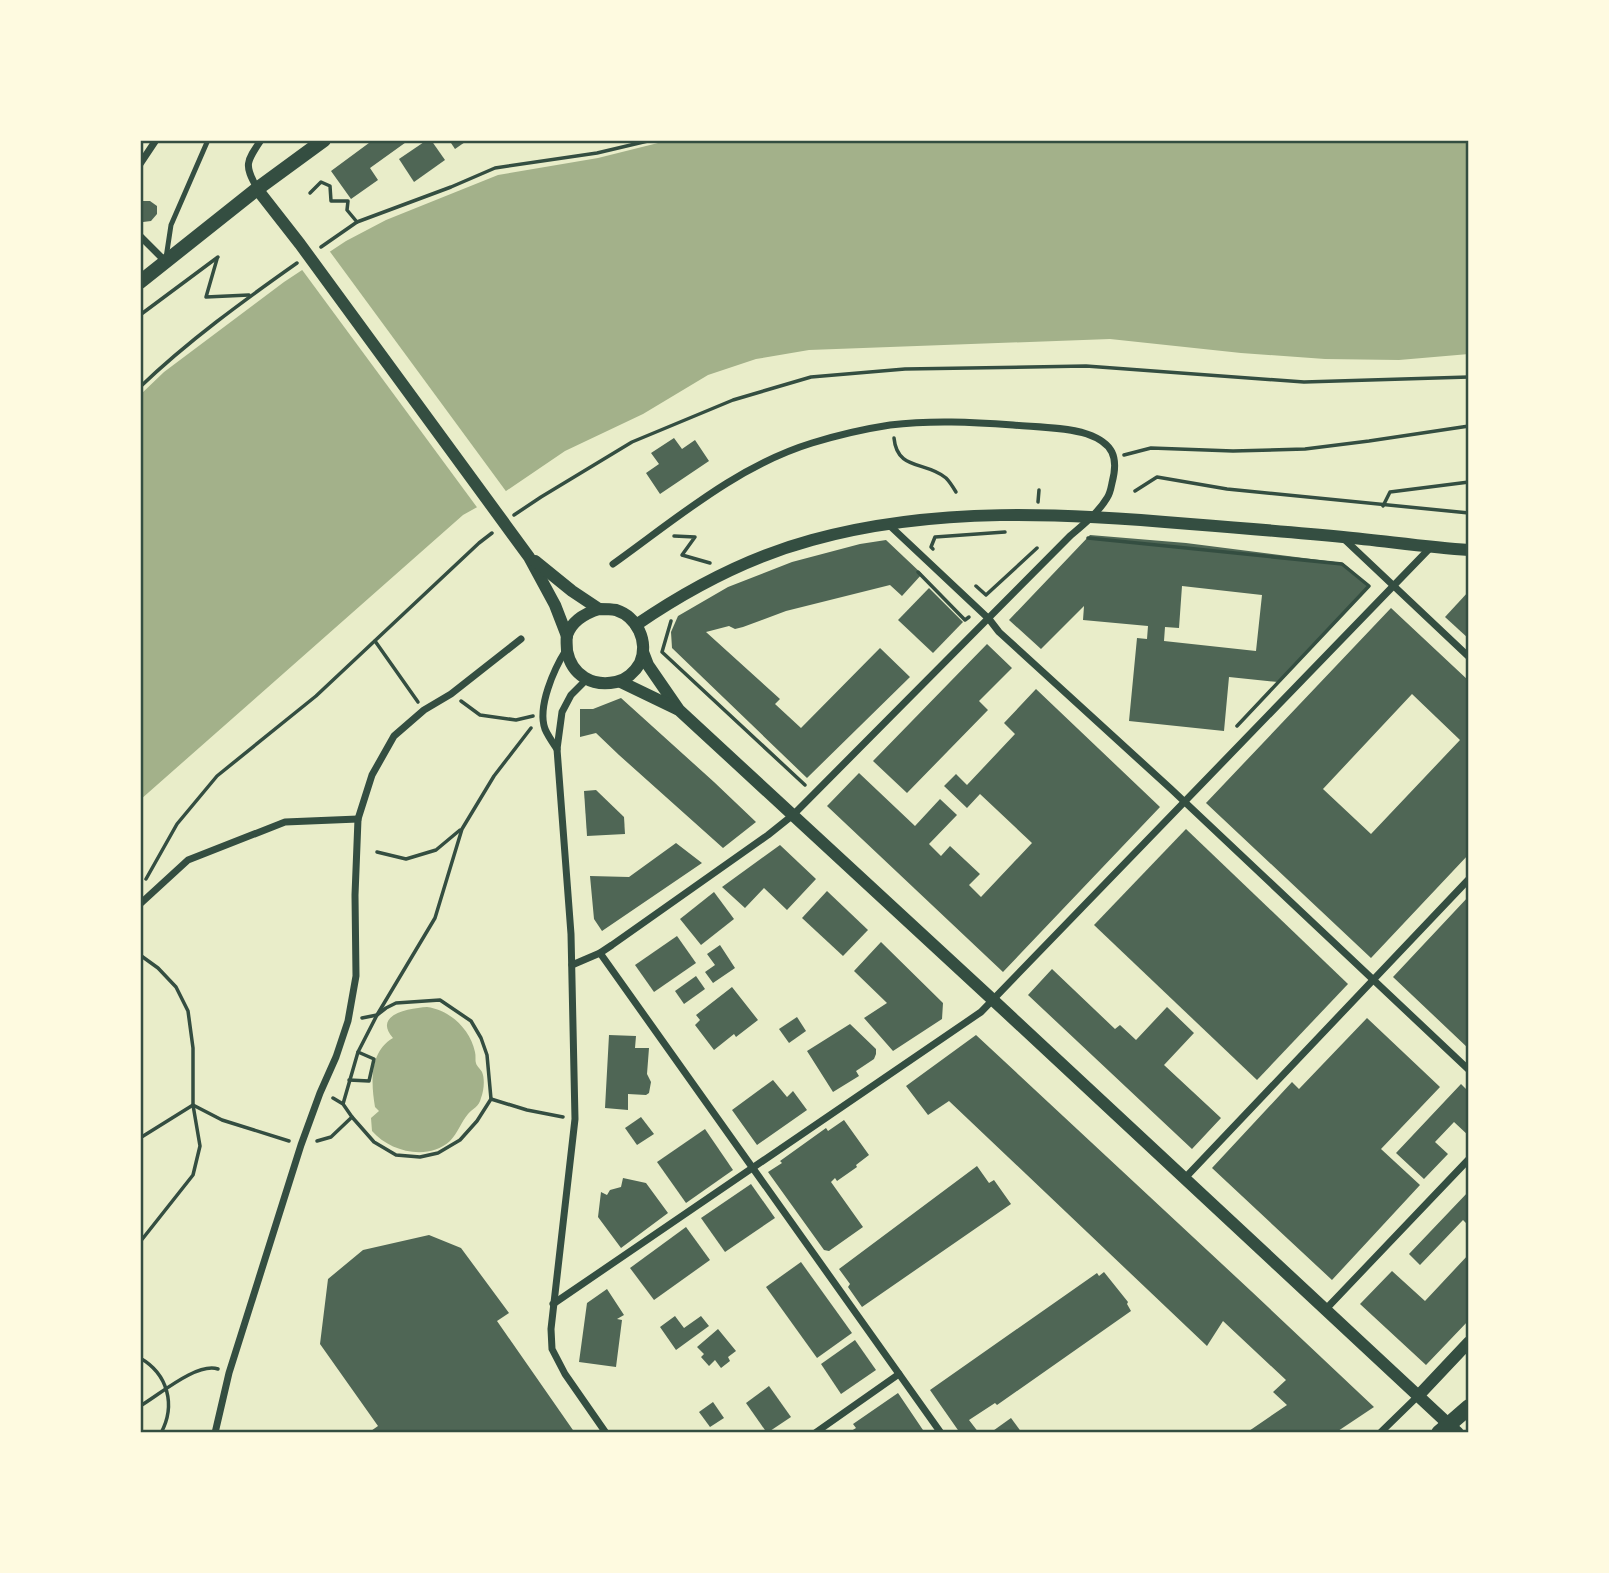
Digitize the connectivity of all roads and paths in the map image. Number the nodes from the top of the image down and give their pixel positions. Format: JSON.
{"nodes":[{"id":1,"x":156,"y":140,"type":"edge"},
{"id":2,"x":208,"y":140,"type":"edge"},
{"id":3,"x":261,"y":140,"type":"edge"},
{"id":4,"x":324,"y":140,"type":"edge"},
{"id":5,"x":652,"y":140,"type":"edge"},
{"id":6,"x":140,"y":164,"type":"edge"},
{"id":7,"x":257,"y":189,"type":"junction"},
{"id":8,"x":310,"y":193,"type":"dead end"},
{"id":9,"x":357,"y":222,"type":"junction"},
{"id":10,"x":140,"y":236,"type":"edge"},
{"id":11,"x":315,"y":251,"type":"dead end"},
{"id":12,"x":304,"y":258,"type":"dead end"},
{"id":13,"x":166,"y":261,"type":"junction"},
{"id":14,"x":140,"y":282,"type":"edge"},
{"id":15,"x":252,"y":295,"type":"junction"},
{"id":16,"x":140,"y":315,"type":"edge"},
{"id":17,"x":1469,"y":377,"type":"edge"},
{"id":18,"x":140,"y":387,"type":"edge"},
{"id":19,"x":1469,"y":426,"type":"edge"},
{"id":20,"x":894,"y":438,"type":"dead end"},
{"id":21,"x":1115,"y":457,"type":"junction"},
{"id":22,"x":1469,"y":482,"type":"edge"},
{"id":23,"x":1039,"y":490,"type":"dead end"},
{"id":24,"x":1135,"y":491,"type":"dead end"},
{"id":25,"x":956,"y":492,"type":"dead end"},
{"id":26,"x":1383,"y":506,"type":"junction"},
{"id":27,"x":1469,"y":513,"type":"edge"},
{"id":28,"x":1037,"y":514,"type":"junction"},
{"id":29,"x":1093,"y":516,"type":"junction"},
{"id":30,"x":887,"y":524,"type":"junction"},
{"id":31,"x":508,"y":527,"type":"junction"},
{"id":32,"x":497,"y":529,"type":"dead end"},
{"id":33,"x":1011,"y":532,"type":"dead end"},
{"id":34,"x":672,"y":536,"type":"dead end"},
{"id":35,"x":935,"y":537,"type":"junction"},
{"id":36,"x":1085,"y":537,"type":"dead end"},
{"id":37,"x":1342,"y":537,"type":"junction"},
{"id":38,"x":906,"y":541,"type":"junction"},
{"id":39,"x":1042,"y":544,"type":"dead end"},
{"id":40,"x":1431,"y":547,"type":"junction"},
{"id":41,"x":1469,"y":550,"type":"edge"},
{"id":42,"x":940,"y":555,"type":"dead end"},
{"id":43,"x":529,"y":557,"type":"junction"},
{"id":44,"x":613,"y":564,"type":"dead end"},
{"id":45,"x":712,"y":564,"type":"dead end"},
{"id":46,"x":913,"y":568,"type":"dead end"},
{"id":47,"x":968,"y":579,"type":"dead end"},
{"id":48,"x":1393,"y":587,"type":"junction"},
{"id":49,"x":986,"y":595,"type":"junction"},
{"id":50,"x":668,"y":603,"type":"junction"},
{"id":51,"x":1001,"y":607,"type":"junction"},
{"id":52,"x":600,"y":609,"type":"junction"},
{"id":53,"x":989,"y":619,"type":"junction"},
{"id":54,"x":965,"y":620,"type":"dead end"},
{"id":55,"x":636,"y":625,"type":"junction"},
{"id":56,"x":520,"y":639,"type":"dead end"},
{"id":57,"x":375,"y":641,"type":"junction"},
{"id":58,"x":567,"y":642,"type":"junction"},
{"id":59,"x":643,"y":652,"type":"junction"},
{"id":60,"x":1469,"y":657,"type":"edge"},
{"id":61,"x":586,"y":680,"type":"junction"},
{"id":62,"x":621,"y":682,"type":"junction"},
{"id":63,"x":451,"y":694,"type":"junction"},
{"id":64,"x":424,"y":710,"type":"junction"},
{"id":65,"x":679,"y":710,"type":"junction"},
{"id":66,"x":544,"y":713,"type":"junction"},
{"id":67,"x":1237,"y":726,"type":"dead end"},
{"id":68,"x":557,"y":750,"type":"junction"},
{"id":69,"x":815,"y":794,"type":"junction"},
{"id":70,"x":1184,"y":803,"type":"junction"},
{"id":71,"x":793,"y":814,"type":"junction"},
{"id":72,"x":359,"y":819,"type":"junction"},
{"id":73,"x":462,"y":828,"type":"junction"},
{"id":74,"x":377,"y":852,"type":"dead end"},
{"id":75,"x":1469,"y":878,"type":"edge"},
{"id":76,"x":146,"y":880,"type":"dead end"},
{"id":77,"x":140,"y":904,"type":"edge"},
{"id":78,"x":600,"y":953,"type":"junction"},
{"id":79,"x":140,"y":955,"type":"edge"},
{"id":80,"x":572,"y":965,"type":"junction"},
{"id":81,"x":1373,"y":980,"type":"junction"},
{"id":82,"x":993,"y":1000,"type":"junction"},
{"id":83,"x":377,"y":1015,"type":"junction"},
{"id":84,"x":362,"y":1018,"type":"dead end"},
{"id":85,"x":358,"y":1052,"type":"junction"},
{"id":86,"x":1469,"y":1069,"type":"edge"},
{"id":87,"x":349,"y":1080,"type":"junction"},
{"id":88,"x":333,"y":1098,"type":"dead end"},
{"id":89,"x":491,"y":1099,"type":"junction"},
{"id":90,"x":343,"y":1104,"type":"junction"},
{"id":91,"x":193,"y":1105,"type":"junction"},
{"id":92,"x":352,"y":1117,"type":"junction"},
{"id":93,"x":575,"y":1119,"type":"junction"},
{"id":94,"x":140,"y":1138,"type":"edge"},
{"id":95,"x":301,"y":1145,"type":"junction"},
{"id":96,"x":1469,"y":1158,"type":"edge"},
{"id":97,"x":753,"y":1168,"type":"junction"},
{"id":98,"x":1185,"y":1178,"type":"junction"},
{"id":99,"x":140,"y":1242,"type":"edge"},
{"id":100,"x":553,"y":1304,"type":"junction"},
{"id":101,"x":1326,"y":1309,"type":"junction"},
{"id":102,"x":1469,"y":1342,"type":"edge"},
{"id":103,"x":140,"y":1358,"type":"edge"},
{"id":104,"x":229,"y":1373,"type":"junction"},
{"id":105,"x":899,"y":1374,"type":"junction"},
{"id":106,"x":166,"y":1390,"type":"junction"},
{"id":107,"x":1419,"y":1395,"type":"junction"},
{"id":108,"x":140,"y":1406,"type":"edge"},
{"id":109,"x":1469,"y":1407,"type":"edge"},
{"id":110,"x":1449,"y":1430,"type":"edge"},
{"id":111,"x":161,"y":1433,"type":"edge"},
{"id":112,"x":215,"y":1433,"type":"edge"},
{"id":113,"x":606,"y":1433,"type":"edge"},
{"id":114,"x":815,"y":1433,"type":"edge"},
{"id":115,"x":941,"y":1433,"type":"edge"},
{"id":116,"x":1380,"y":1433,"type":"edge"}],
"edges":[{"from":1,"to":6,"type":"street"},
{"from":2,"to":13,"type":"lane"},
{"from":3,"to":7,"type":"street"},
{"from":4,"to":7,"type":"main road"},
{"from":5,"to":9,"type":"path"},
{"from":7,"to":13,"type":"main road"},
{"from":7,"to":31,"type":"street"},
{"from":8,"to":9,"type":"path"},
{"from":9,"to":11,"type":"path"},
{"from":10,"to":13,"type":"street"},
{"from":12,"to":15,"type":"path"},
{"from":13,"to":14,"type":"main road"},
{"from":15,"to":16,"type":"path"},
{"from":15,"to":18,"type":"path"},
{"from":17,"to":31,"type":"path"},
{"from":19,"to":21,"type":"path"},
{"from":20,"to":25,"type":"path"},
{"from":21,"to":29,"type":"street"},
{"from":21,"to":44,"type":"street"},
{"from":22,"to":26,"type":"path"},
{"from":23,"to":28,"type":"path"},
{"from":24,"to":26,"type":"path"},
{"from":26,"to":27,"type":"path"},
{"from":28,"to":29,"type":"street"},
{"from":28,"to":30,"type":"street"},
{"from":29,"to":37,"type":"street"},
{"from":29,"to":51,"type":"street"},
{"from":30,"to":38,"type":"street"},
{"from":30,"to":50,"type":"street"},
{"from":31,"to":43,"type":"street"},
{"from":32,"to":57,"type":"path"},
{"from":33,"to":35,"type":"path"},
{"from":34,"to":45,"type":"path"},
{"from":35,"to":38,"type":"path"},
{"from":35,"to":42,"type":"path"},
{"from":36,"to":67,"type":"path"},
{"from":37,"to":40,"type":"street"},
{"from":37,"to":48,"type":"street"},
{"from":38,"to":53,"type":"street"},
{"from":39,"to":49,"type":"path"},
{"from":40,"to":41,"type":"street"},
{"from":40,"to":48,"type":"street"},
{"from":43,"to":52,"type":"street"},
{"from":43,"to":58,"type":"street"},
{"from":46,"to":54,"type":"path"},
{"from":47,"to":49,"type":"path"},
{"from":48,"to":60,"type":"street"},
{"from":48,"to":70,"type":"street"},
{"from":49,"to":51,"type":"path"},
{"from":50,"to":55,"type":"street"},
{"from":50,"to":69,"type":"path"},
{"from":51,"to":53,"type":"street"},
{"from":52,"to":55,"type":"street"},
{"from":52,"to":58,"type":"street"},
{"from":53,"to":69,"type":"street"},
{"from":53,"to":70,"type":"street"},
{"from":55,"to":59,"type":"street"},
{"from":56,"to":63,"type":"street"},
{"from":57,"to":64,"type":"path"},
{"from":57,"to":76,"type":"path"},
{"from":58,"to":61,"type":"street"},
{"from":58,"to":66,"type":"street"},
{"from":59,"to":62,"type":"street"},
{"from":59,"to":65,"type":"street"},
{"from":61,"to":62,"type":"street"},
{"from":61,"to":68,"type":"street"},
{"from":62,"to":65,"type":"street"},
{"from":63,"to":64,"type":"street"},
{"from":63,"to":66,"type":"path"},
{"from":64,"to":72,"type":"street"},
{"from":65,"to":71,"type":"street"},
{"from":66,"to":68,"type":"street"},
{"from":66,"to":73,"type":"path"},
{"from":68,"to":80,"type":"street"},
{"from":69,"to":71,"type":"street"},
{"from":70,"to":81,"type":"street"},
{"from":70,"to":82,"type":"street"},
{"from":71,"to":78,"type":"street"},
{"from":71,"to":82,"type":"street"},
{"from":72,"to":77,"type":"street"},
{"from":72,"to":95,"type":"street"},
{"from":73,"to":74,"type":"path"},
{"from":73,"to":83,"type":"path"},
{"from":75,"to":81,"type":"street"},
{"from":78,"to":80,"type":"street"},
{"from":78,"to":97,"type":"street"},
{"from":79,"to":91,"type":"path"},
{"from":80,"to":93,"type":"street"},
{"from":81,"to":86,"type":"street"},
{"from":81,"to":98,"type":"street"},
{"from":82,"to":97,"type":"street"},
{"from":82,"to":98,"type":"street"},
{"from":83,"to":84,"type":"path"},
{"from":83,"to":85,"type":"path"},
{"from":83,"to":89,"type":"path"},
{"from":85,"to":87,"type":"path"},
{"from":85,"to":87,"type":"path"},
{"from":87,"to":90,"type":"path"},
{"from":88,"to":90,"type":"path"},
{"from":89,"to":92,"type":"path"},
{"from":89,"to":93,"type":"path"},
{"from":90,"to":92,"type":"path"},
{"from":91,"to":94,"type":"path"},
{"from":91,"to":95,"type":"path"},
{"from":91,"to":99,"type":"path"},
{"from":92,"to":95,"type":"path"},
{"from":93,"to":100,"type":"street"},
{"from":95,"to":104,"type":"street"},
{"from":96,"to":101,"type":"street"},
{"from":97,"to":100,"type":"street"},
{"from":97,"to":105,"type":"street"},
{"from":98,"to":101,"type":"street"},
{"from":100,"to":113,"type":"street"},
{"from":101,"to":107,"type":"street"},
{"from":102,"to":107,"type":"street"},
{"from":103,"to":106,"type":"path"},
{"from":104,"to":106,"type":"path"},
{"from":104,"to":112,"type":"street"},
{"from":105,"to":114,"type":"street"},
{"from":105,"to":115,"type":"street"},
{"from":106,"to":108,"type":"path"},
{"from":106,"to":111,"type":"path"},
{"from":107,"to":110,"type":"street"},
{"from":107,"to":116,"type":"street"},
{"from":109,"to":110,"type":"main road"}]}
